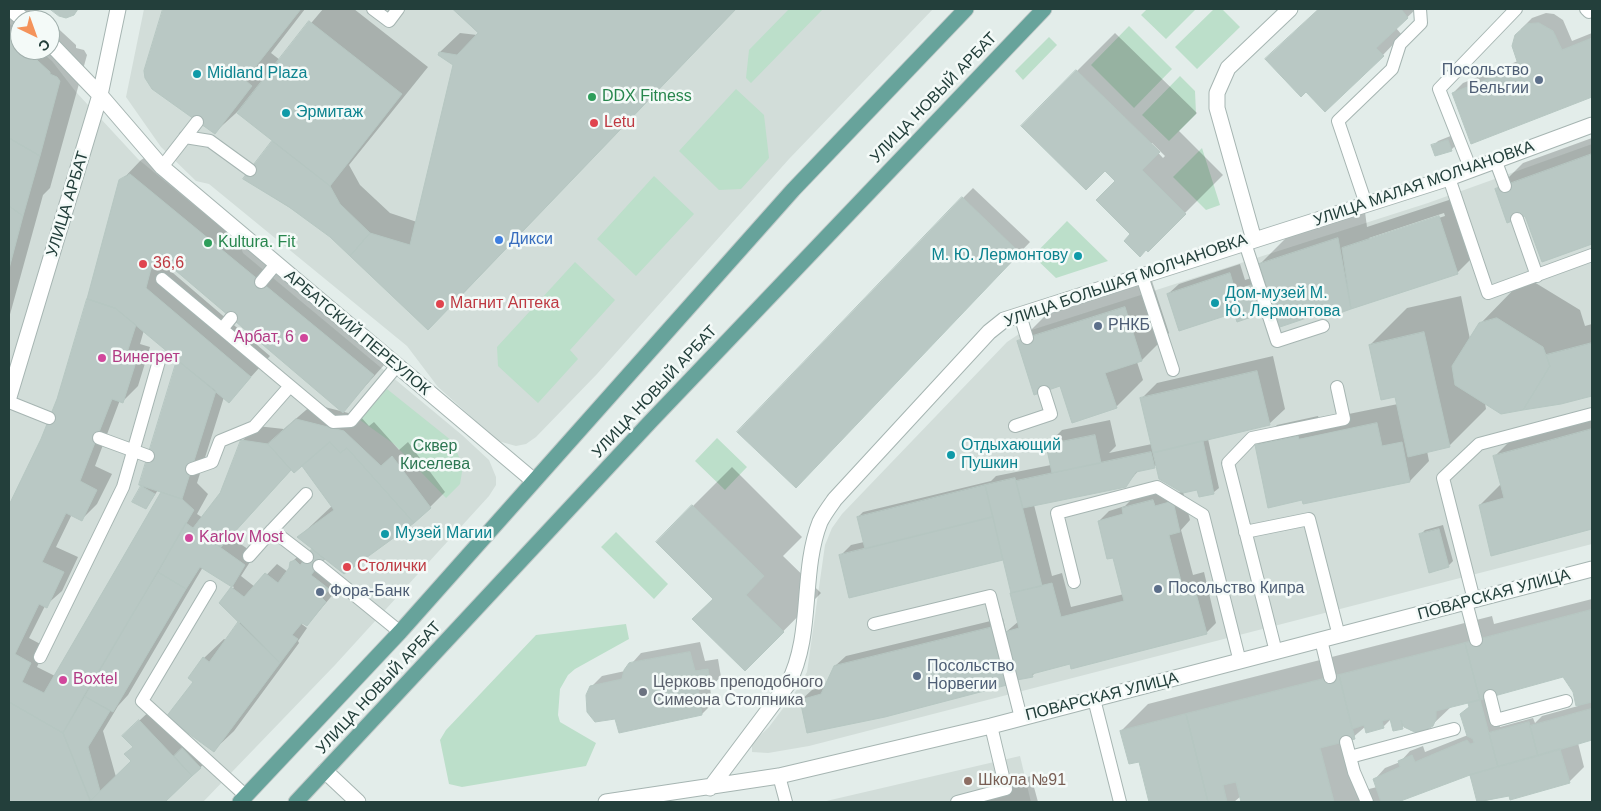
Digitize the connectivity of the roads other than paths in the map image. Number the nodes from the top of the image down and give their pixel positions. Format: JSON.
{"nodes":[{"id":1,"x":118,"y":9,"type":"edge"},
{"id":2,"x":373,"y":9,"type":"edge"},
{"id":3,"x":398,"y":9,"type":"edge"},
{"id":4,"x":966,"y":9,"type":"edge"},
{"id":5,"x":1044,"y":9,"type":"edge"},
{"id":6,"x":1290,"y":9,"type":"edge"},
{"id":7,"x":1420,"y":9,"type":"edge"},
{"id":8,"x":1516,"y":9,"type":"edge"},
{"id":9,"x":60,"y":53,"type":"edge"},
{"id":10,"x":100,"y":95,"type":"junction"},
{"id":11,"x":197,"y":122,"type":"dead end"},
{"id":12,"x":1592,"y":125,"type":"edge"},
{"id":13,"x":185,"y":137,"type":"junction"},
{"id":14,"x":1496,"y":162,"type":"junction"},
{"id":15,"x":162,"y":167,"type":"junction"},
{"id":16,"x":250,"y":170,"type":"dead end"},
{"id":17,"x":1471,"y":170,"type":"junction"},
{"id":18,"x":1449,"y":178,"type":"junction"},
{"id":19,"x":1505,"y":186,"type":"dead end"},
{"id":20,"x":1366,"y":204,"type":"junction"},
{"id":21,"x":1517,"y":219,"type":"dead end"},
{"id":22,"x":1250,"y":241,"type":"junction"},
{"id":23,"x":1592,"y":255,"type":"edge"},
{"id":24,"x":276,"y":264,"type":"junction"},
{"id":25,"x":1142,"y":276,"type":"junction"},
{"id":26,"x":1537,"y":276,"type":"junction"},
{"id":27,"x":162,"y":279,"type":"dead end"},
{"id":28,"x":261,"y":282,"type":"dead end"},
{"id":29,"x":1020,"y":315,"type":"junction"},
{"id":30,"x":231,"y":318,"type":"dead end"},
{"id":31,"x":1322,"y":326,"type":"dead end"},
{"id":32,"x":222,"y":329,"type":"junction"},
{"id":33,"x":1027,"y":338,"type":"dead end"},
{"id":34,"x":159,"y":360,"type":"dead end"},
{"id":35,"x":396,"y":367,"type":"junction"},
{"id":36,"x":1173,"y":370,"type":"dead end"},
{"id":37,"x":290,"y":386,"type":"junction"},
{"id":38,"x":1337,"y":387,"type":"dead end"},
{"id":39,"x":1044,"y":392,"type":"dead end"},
{"id":40,"x":9,"y":396,"type":"edge"},
{"id":41,"x":9,"y":402,"type":"edge"},
{"id":42,"x":1592,"y":414,"type":"edge"},
{"id":43,"x":50,"y":418,"type":"dead end"},
{"id":44,"x":1015,"y":426,"type":"dead end"},
{"id":45,"x":99,"y":438,"type":"dead end"},
{"id":46,"x":133,"y":451,"type":"junction"},
{"id":47,"x":148,"y":456,"type":"dead end"},
{"id":48,"x":192,"y":469,"type":"dead end"},
{"id":49,"x":534,"y":481,"type":"junction"},
{"id":50,"x":306,"y":494,"type":"dead end"},
{"id":51,"x":272,"y":530,"type":"junction"},
{"id":52,"x":1245,"y":532,"type":"junction"},
{"id":53,"x":249,"y":556,"type":"dead end"},
{"id":54,"x":306,"y":557,"type":"dead end"},
{"id":55,"x":318,"y":566,"type":"dead end"},
{"id":56,"x":1592,"y":569,"type":"edge"},
{"id":57,"x":1074,"y":582,"type":"dead end"},
{"id":58,"x":210,"y":587,"type":"dead end"},
{"id":59,"x":1470,"y":601,"type":"junction"},
{"id":60,"x":874,"y":624,"type":"dead end"},
{"id":61,"x":400,"y":632,"type":"junction"},
{"id":62,"x":1339,"y":636,"type":"junction"},
{"id":63,"x":1320,"y":640,"type":"junction"},
{"id":64,"x":1476,"y":640,"type":"dead end"},
{"id":65,"x":1276,"y":652,"type":"junction"},
{"id":66,"x":40,"y":657,"type":"dead end"},
{"id":67,"x":1240,"y":662,"type":"junction"},
{"id":68,"x":1330,"y":678,"type":"dead end"},
{"id":69,"x":1490,"y":696,"type":"dead end"},
{"id":70,"x":1094,"y":700,"type":"junction"},
{"id":71,"x":1566,"y":701,"type":"dead end"},
{"id":72,"x":1021,"y":718,"type":"junction"},
{"id":73,"x":991,"y":726,"type":"junction"},
{"id":74,"x":1454,"y":729,"type":"dead end"},
{"id":75,"x":1346,"y":742,"type":"dead end"},
{"id":76,"x":1350,"y":756,"type":"junction"},
{"id":77,"x":325,"y":772,"type":"junction"},
{"id":78,"x":779,"y":776,"type":"junction"},
{"id":79,"x":710,"y":788,"type":"junction"},
{"id":80,"x":243,"y":799,"type":"edge"},
{"id":81,"x":296,"y":802,"type":"edge"},
{"id":82,"x":358,"y":802,"type":"edge"},
{"id":83,"x":606,"y":802,"type":"edge"},
{"id":84,"x":786,"y":802,"type":"edge"},
{"id":85,"x":957,"y":802,"type":"edge"},
{"id":86,"x":1120,"y":802,"type":"edge"},
{"id":87,"x":1368,"y":802,"type":"edge"}],
"edges":[{"from":1,"to":10,"type":"street","name":"УЛИЦА АРБАТ"},
{"from":2,"to":3,"type":"lane"},
{"from":4,"to":49,"type":"main road","name":"УЛИЦА НОВЫЙ АРБАТ"},
{"from":5,"to":77,"type":"main road","name":"УЛИЦА НОВЫЙ АРБАТ"},
{"from":6,"to":22,"type":"street","name":"УЛИЦА БОЛЬШАЯ МОЛЧАНОВКА"},
{"from":7,"to":20,"type":"lane"},
{"from":8,"to":17,"type":"lane"},
{"from":9,"to":10,"type":"street","name":"АРБАТСКИЙ ПЕРЕУЛОК"},
{"from":10,"to":15,"type":"street","name":"АРБАТСКИЙ ПЕРЕУЛОК"},
{"from":10,"to":40,"type":"street","name":"УЛИЦА АРБАТ"},
{"from":11,"to":13,"type":"lane"},
{"from":12,"to":14,"type":"street","name":"УЛИЦА МАЛАЯ МОЛЧАНОВКА"},
{"from":13,"to":15,"type":"lane"},
{"from":13,"to":16,"type":"lane"},
{"from":14,"to":17,"type":"street","name":"УЛИЦА МАЛАЯ МОЛЧАНОВКА"},
{"from":14,"to":19,"type":"lane"},
{"from":15,"to":24,"type":"street","name":"АРБАТСКИЙ ПЕРЕУЛОК"},
{"from":17,"to":18,"type":"street","name":"УЛИЦА МАЛАЯ МОЛЧАНОВКА"},
{"from":18,"to":20,"type":"street","name":"УЛИЦА МАЛАЯ МОЛЧАНОВКА"},
{"from":18,"to":26,"type":"lane"},
{"from":20,"to":22,"type":"street","name":"УЛИЦА МАЛАЯ МОЛЧАНОВКА"},
{"from":21,"to":26,"type":"lane"},
{"from":22,"to":25,"type":"street","name":"УЛИЦА БОЛЬШАЯ МОЛЧАНОВКА"},
{"from":22,"to":31,"type":"lane"},
{"from":23,"to":26,"type":"lane"},
{"from":24,"to":28,"type":"lane"},
{"from":24,"to":35,"type":"street","name":"АРБАТСКИЙ ПЕРЕУЛОК"},
{"from":25,"to":29,"type":"street","name":"УЛИЦА БОЛЬШАЯ МОЛЧАНОВКА"},
{"from":25,"to":36,"type":"lane"},
{"from":27,"to":32,"type":"lane"},
{"from":29,"to":33,"type":"lane"},
{"from":29,"to":79,"type":"street","name":"УЛИЦА БОЛЬШАЯ МОЛЧАНОВКА"},
{"from":30,"to":32,"type":"lane"},
{"from":32,"to":37,"type":"lane"},
{"from":34,"to":46,"type":"lane"},
{"from":35,"to":37,"type":"lane"},
{"from":35,"to":49,"type":"street","name":"АРБАТСКИЙ ПЕРЕУЛОК"},
{"from":37,"to":48,"type":"lane"},
{"from":38,"to":52,"type":"lane"},
{"from":39,"to":44,"type":"lane"},
{"from":41,"to":43,"type":"lane"},
{"from":42,"to":59,"type":"lane"},
{"from":45,"to":46,"type":"lane"},
{"from":46,"to":47,"type":"lane"},
{"from":46,"to":66,"type":"lane"},
{"from":49,"to":61,"type":"main road","name":"УЛИЦА НОВЫЙ АРБАТ"},
{"from":50,"to":51,"type":"lane"},
{"from":51,"to":53,"type":"lane"},
{"from":51,"to":54,"type":"lane"},
{"from":52,"to":62,"type":"lane"},
{"from":52,"to":65,"type":"lane"},
{"from":55,"to":61,"type":"lane"},
{"from":56,"to":59,"type":"street","name":"ПОВАРСКАЯ УЛИЦА"},
{"from":57,"to":67,"type":"lane"},
{"from":58,"to":80,"type":"lane"},
{"from":59,"to":62,"type":"street","name":"ПОВАРСКАЯ УЛИЦА"},
{"from":59,"to":64,"type":"lane"},
{"from":60,"to":72,"type":"lane"},
{"from":61,"to":80,"type":"main road","name":"УЛИЦА НОВЫЙ АРБАТ"},
{"from":62,"to":63,"type":"street","name":"ПОВАРСКАЯ УЛИЦА"},
{"from":63,"to":65,"type":"street","name":"ПОВАРСКАЯ УЛИЦА"},
{"from":63,"to":68,"type":"lane"},
{"from":65,"to":67,"type":"street","name":"ПОВАРСКАЯ УЛИЦА"},
{"from":67,"to":70,"type":"street","name":"ПОВАРСКАЯ УЛИЦА"},
{"from":69,"to":71,"type":"lane"},
{"from":70,"to":72,"type":"street","name":"ПОВАРСКАЯ УЛИЦА"},
{"from":70,"to":86,"type":"lane"},
{"from":72,"to":73,"type":"street","name":"ПОВАРСКАЯ УЛИЦА"},
{"from":73,"to":78,"type":"street","name":"ПОВАРСКАЯ УЛИЦА"},
{"from":73,"to":85,"type":"lane"},
{"from":74,"to":76,"type":"lane"},
{"from":75,"to":76,"type":"lane"},
{"from":76,"to":87,"type":"lane"},
{"from":77,"to":81,"type":"main road","name":"УЛИЦА НОВЫЙ АРБАТ"},
{"from":77,"to":82,"type":"street"},
{"from":78,"to":79,"type":"street","name":"ПОВАРСКАЯ УЛИЦА"},
{"from":78,"to":84,"type":"lane"},
{"from":79,"to":83,"type":"street","name":"ПОВАРСКАЯ УЛИЦА"}]}
